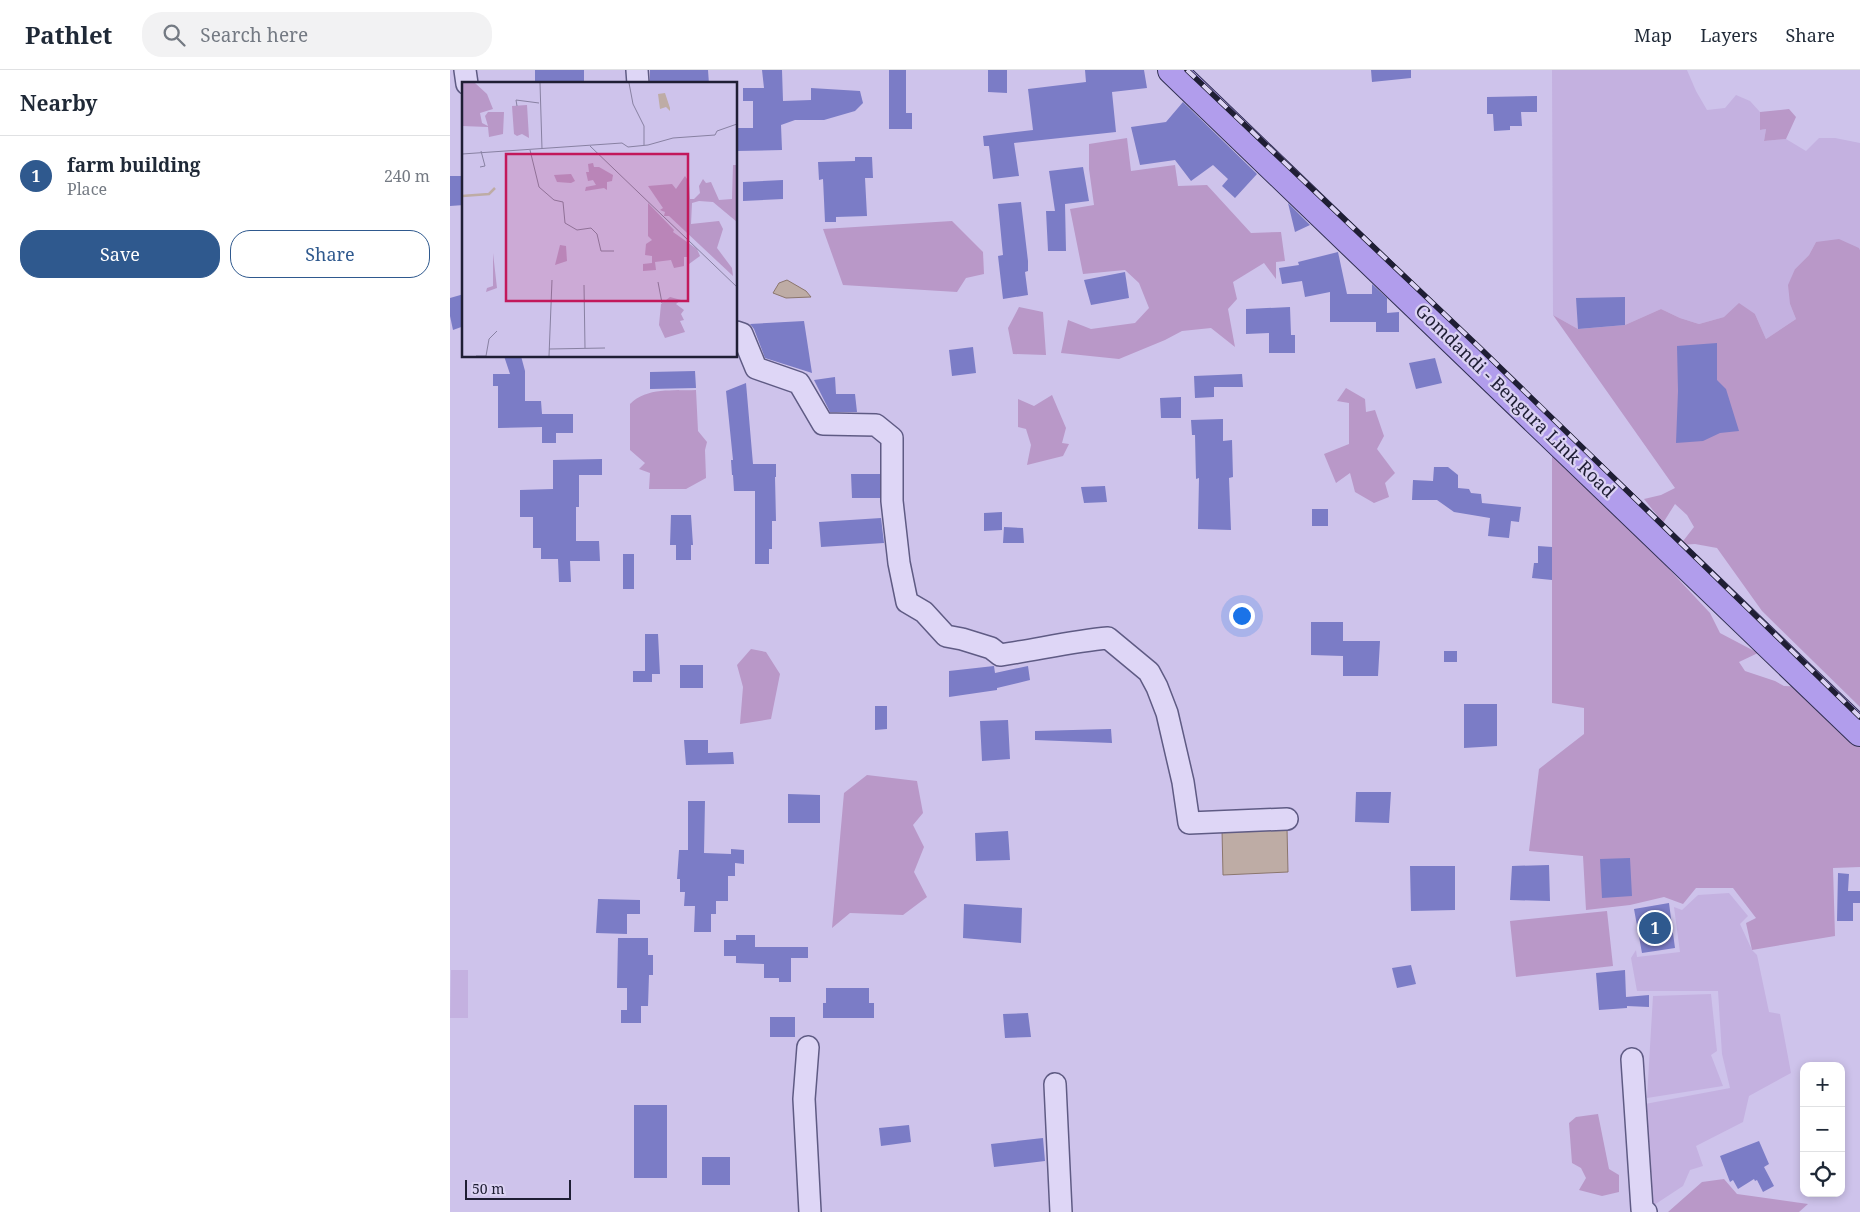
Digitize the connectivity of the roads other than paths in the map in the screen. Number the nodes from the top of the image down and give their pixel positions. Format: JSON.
{"nodes":[{"id":1,"x":1172,"y":70,"type":"edge"},
{"id":2,"x":738,"y":333,"type":"edge"},
{"id":3,"x":1860,"y":732,"type":"edge"},
{"id":4,"x":1287,"y":819,"type":"dead end"},
{"id":5,"x":808,"y":1047,"type":"dead end"},
{"id":6,"x":1632,"y":1058,"type":"dead end"},
{"id":7,"x":1055,"y":1084,"type":"dead end"},
{"id":8,"x":810,"y":1212,"type":"edge"},
{"id":9,"x":1061,"y":1212,"type":"edge"},
{"id":10,"x":1646,"y":1212,"type":"edge"}],
"edges":[{"from":1,"to":3,"type":"main road","name":"Gomdandi - Bengura Link Road"},
{"from":2,"to":4,"type":"street"},
{"from":5,"to":8,"type":"street"},
{"from":6,"to":10,"type":"street"},
{"from":7,"to":9,"type":"street"}]}
